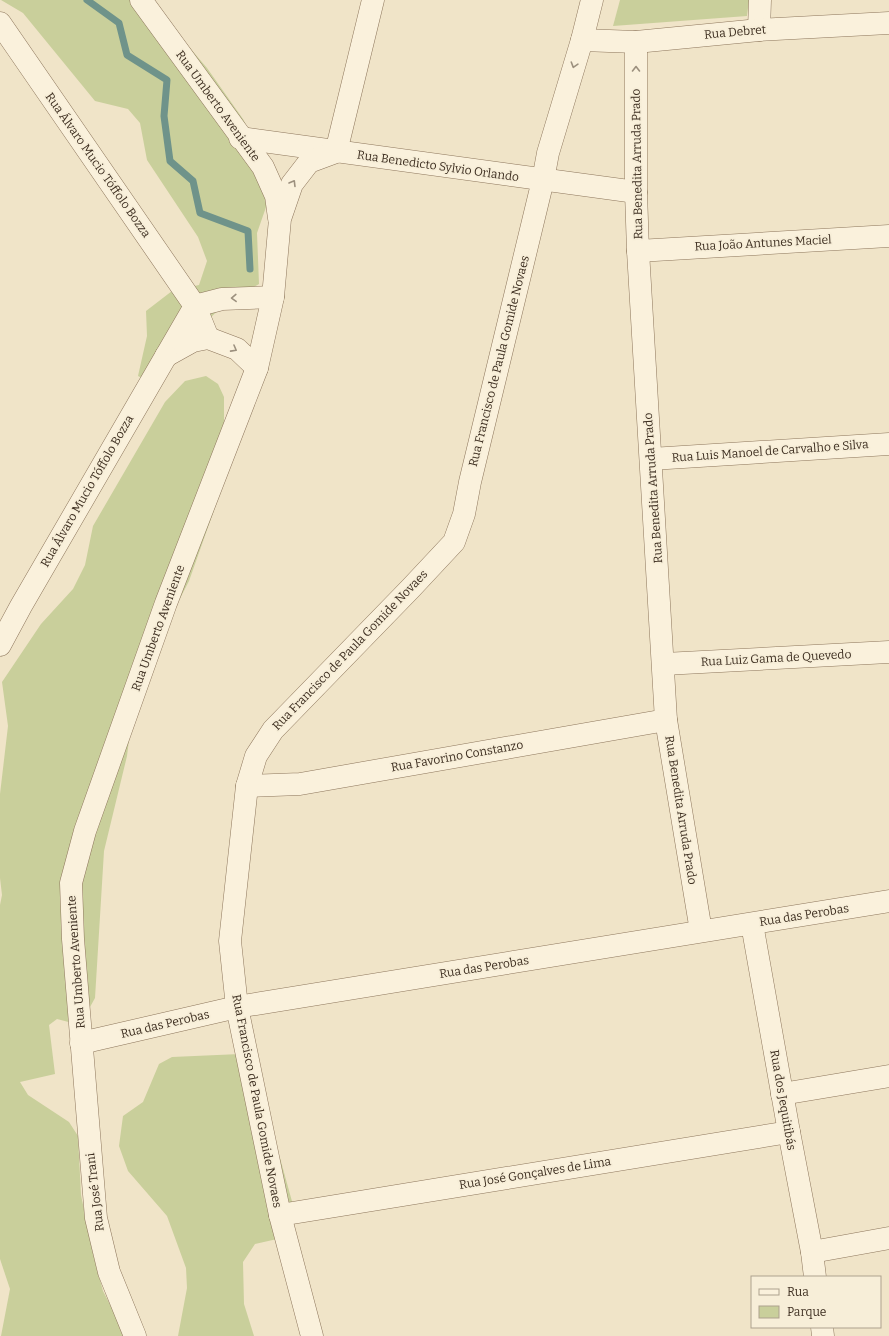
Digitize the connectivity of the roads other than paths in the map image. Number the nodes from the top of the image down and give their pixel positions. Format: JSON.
{"nodes":[{"id":1,"x":374,"y":0,"type":"edge"},
{"id":2,"x":592,"y":0,"type":"edge"},
{"id":3,"x":760,"y":0,"type":"edge"},
{"id":4,"x":143,"y":1,"type":"edge"},
{"id":5,"x":0,"y":23,"type":"edge"},
{"id":6,"x":889,"y":23,"type":"edge"},
{"id":7,"x":758,"y":30,"type":"junction"},
{"id":8,"x":582,"y":40,"type":"junction"},
{"id":9,"x":636,"y":42,"type":"junction"},
{"id":10,"x":240,"y":138,"type":"junction"},
{"id":11,"x":336,"y":152,"type":"junction"},
{"id":12,"x":543,"y":180,"type":"junction"},
{"id":13,"x":636,"y":192,"type":"junction"},
{"id":14,"x":280,"y":219,"type":"junction"},
{"id":15,"x":889,"y":236,"type":"edge"},
{"id":16,"x":638,"y":251,"type":"junction"},
{"id":17,"x":273,"y":297,"type":"junction"},
{"id":18,"x":196,"y":306,"type":"junction"},
{"id":19,"x":208,"y":338,"type":"junction"},
{"id":20,"x":166,"y":356,"type":"junction"},
{"id":21,"x":257,"y":368,"type":"junction"},
{"id":22,"x":889,"y":444,"type":"edge"},
{"id":23,"x":651,"y":459,"type":"junction"},
{"id":24,"x":21,"y":606,"type":"junction"},
{"id":25,"x":0,"y":638,"type":"edge"},
{"id":26,"x":0,"y":645,"type":"edge"},
{"id":27,"x":889,"y":652,"type":"edge"},
{"id":28,"x":664,"y":664,"type":"junction"},
{"id":29,"x":666,"y":720,"type":"junction"},
{"id":30,"x":247,"y":786,"type":"junction"},
{"id":31,"x":889,"y":901,"type":"edge"},
{"id":32,"x":752,"y":924,"type":"junction"},
{"id":33,"x":701,"y":932,"type":"junction"},
{"id":34,"x":237,"y":1007,"type":"junction"},
{"id":35,"x":81,"y":1043,"type":"junction"},
{"id":36,"x":889,"y":1076,"type":"edge"},
{"id":37,"x":782,"y":1094,"type":"junction"},
{"id":38,"x":789,"y":1132,"type":"junction"},
{"id":39,"x":280,"y":1214,"type":"junction"},
{"id":40,"x":889,"y":1238,"type":"edge"},
{"id":41,"x":812,"y":1252,"type":"junction"},
{"id":42,"x":815,"y":1276,"type":"edge"},
{"id":43,"x":135,"y":1336,"type":"edge"},
{"id":44,"x":312,"y":1336,"type":"edge"}],
"edges":[{"from":1,"to":11,"type":"street"},
{"from":2,"to":8,"type":"street","name":"Rua Francisco de Paula Gomide Novaes"},
{"from":3,"to":7,"type":"street"},
{"from":4,"to":10,"type":"street","name":"Rua Umberto Aveniente"},
{"from":5,"to":18,"type":"street","name":"Rua Álvaro Mucio Tóffolo Bozza"},
{"from":6,"to":7,"type":"street","name":"Rua Debret"},
{"from":7,"to":9,"type":"street","name":"Rua Debret"},
{"from":8,"to":9,"type":"street","name":"Rua Debret"},
{"from":8,"to":12,"type":"street","name":"Rua Francisco de Paula Gomide Novaes","one_way":true},
{"from":13,"to":9,"type":"street","name":"Rua Benedita Arruda Prado","one_way":true},
{"from":10,"to":11,"type":"street","name":"Rua Benedicto Sylvio Orlando"},
{"from":10,"to":14,"type":"street","name":"Rua Umberto Aveniente"},
{"from":11,"to":12,"type":"street","name":"Rua Benedicto Sylvio Orlando"},
{"from":14,"to":11,"type":"street","name":"Rua Umberto Aveniente","one_way":true},
{"from":12,"to":13,"type":"street","name":"Rua Benedicto Sylvio Orlando"},
{"from":12,"to":30,"type":"street","name":"Rua Francisco de Paula Gomide Novaes"},
{"from":13,"to":16,"type":"street","name":"Rua Benedita Arruda Prado"},
{"from":14,"to":17,"type":"street","name":"Rua Umberto Aveniente"},
{"from":15,"to":16,"type":"street","name":"Rua João Antunes Maciel"},
{"from":16,"to":23,"type":"street","name":"Rua Benedita Arruda Prado"},
{"from":17,"to":18,"type":"street","one_way":true},
{"from":17,"to":21,"type":"street","name":"Rua Umberto Aveniente"},
{"from":18,"to":19,"type":"street","name":"Rua Álvaro Mucio Tóffolo Bozza"},
{"from":18,"to":20,"type":"street","name":"Rua Álvaro Mucio Tóffolo Bozza"},
{"from":19,"to":20,"type":"street"},
{"from":19,"to":21,"type":"street","one_way":true},
{"from":20,"to":24,"type":"street","name":"Rua Álvaro Mucio Tóffolo Bozza"},
{"from":21,"to":35,"type":"street","name":"Rua Umberto Aveniente"},
{"from":22,"to":23,"type":"street","name":"Rua Luis Manoel de Carvalho e Silva"},
{"from":23,"to":28,"type":"street","name":"Rua Benedita Arruda Prado"},
{"from":24,"to":25,"type":"street","name":"Rua Álvaro Mucio Tóffolo Bozza"},
{"from":24,"to":26,"type":"street","name":"Rua Álvaro Mucio Tóffolo Bozza"},
{"from":27,"to":28,"type":"street","name":"Rua Luiz Gama de Quevedo"},
{"from":28,"to":29,"type":"street","name":"Rua Benedita Arruda Prado"},
{"from":29,"to":30,"type":"street","name":"Rua Favorino Constanzo"},
{"from":29,"to":33,"type":"street","name":"Rua Benedita Arruda Prado"},
{"from":30,"to":34,"type":"street","name":"Rua Francisco de Paula Gomide Novaes"},
{"from":31,"to":32,"type":"street","name":"Rua das Perobas"},
{"from":32,"to":33,"type":"street","name":"Rua das Perobas"},
{"from":32,"to":37,"type":"street","name":"Rua dos Jequitibás"},
{"from":33,"to":34,"type":"street","name":"Rua das Perobas"},
{"from":34,"to":35,"type":"street","name":"Rua das Perobas"},
{"from":34,"to":39,"type":"street","name":"Rua Francisco de Paula Gomide Novaes"},
{"from":35,"to":43,"type":"street","name":"Rua José Trani"},
{"from":36,"to":37,"type":"street"},
{"from":37,"to":38,"type":"street","name":"Rua dos Jequitibás"},
{"from":38,"to":39,"type":"street","name":"Rua José Gonçalves de Lima"},
{"from":38,"to":41,"type":"street","name":"Rua dos Jequitibás"},
{"from":39,"to":44,"type":"street","name":"Rua Francisco de Paula Gomide Novaes"},
{"from":40,"to":41,"type":"street"},
{"from":41,"to":42,"type":"street","name":"Rua dos Jequitibás"}]}
